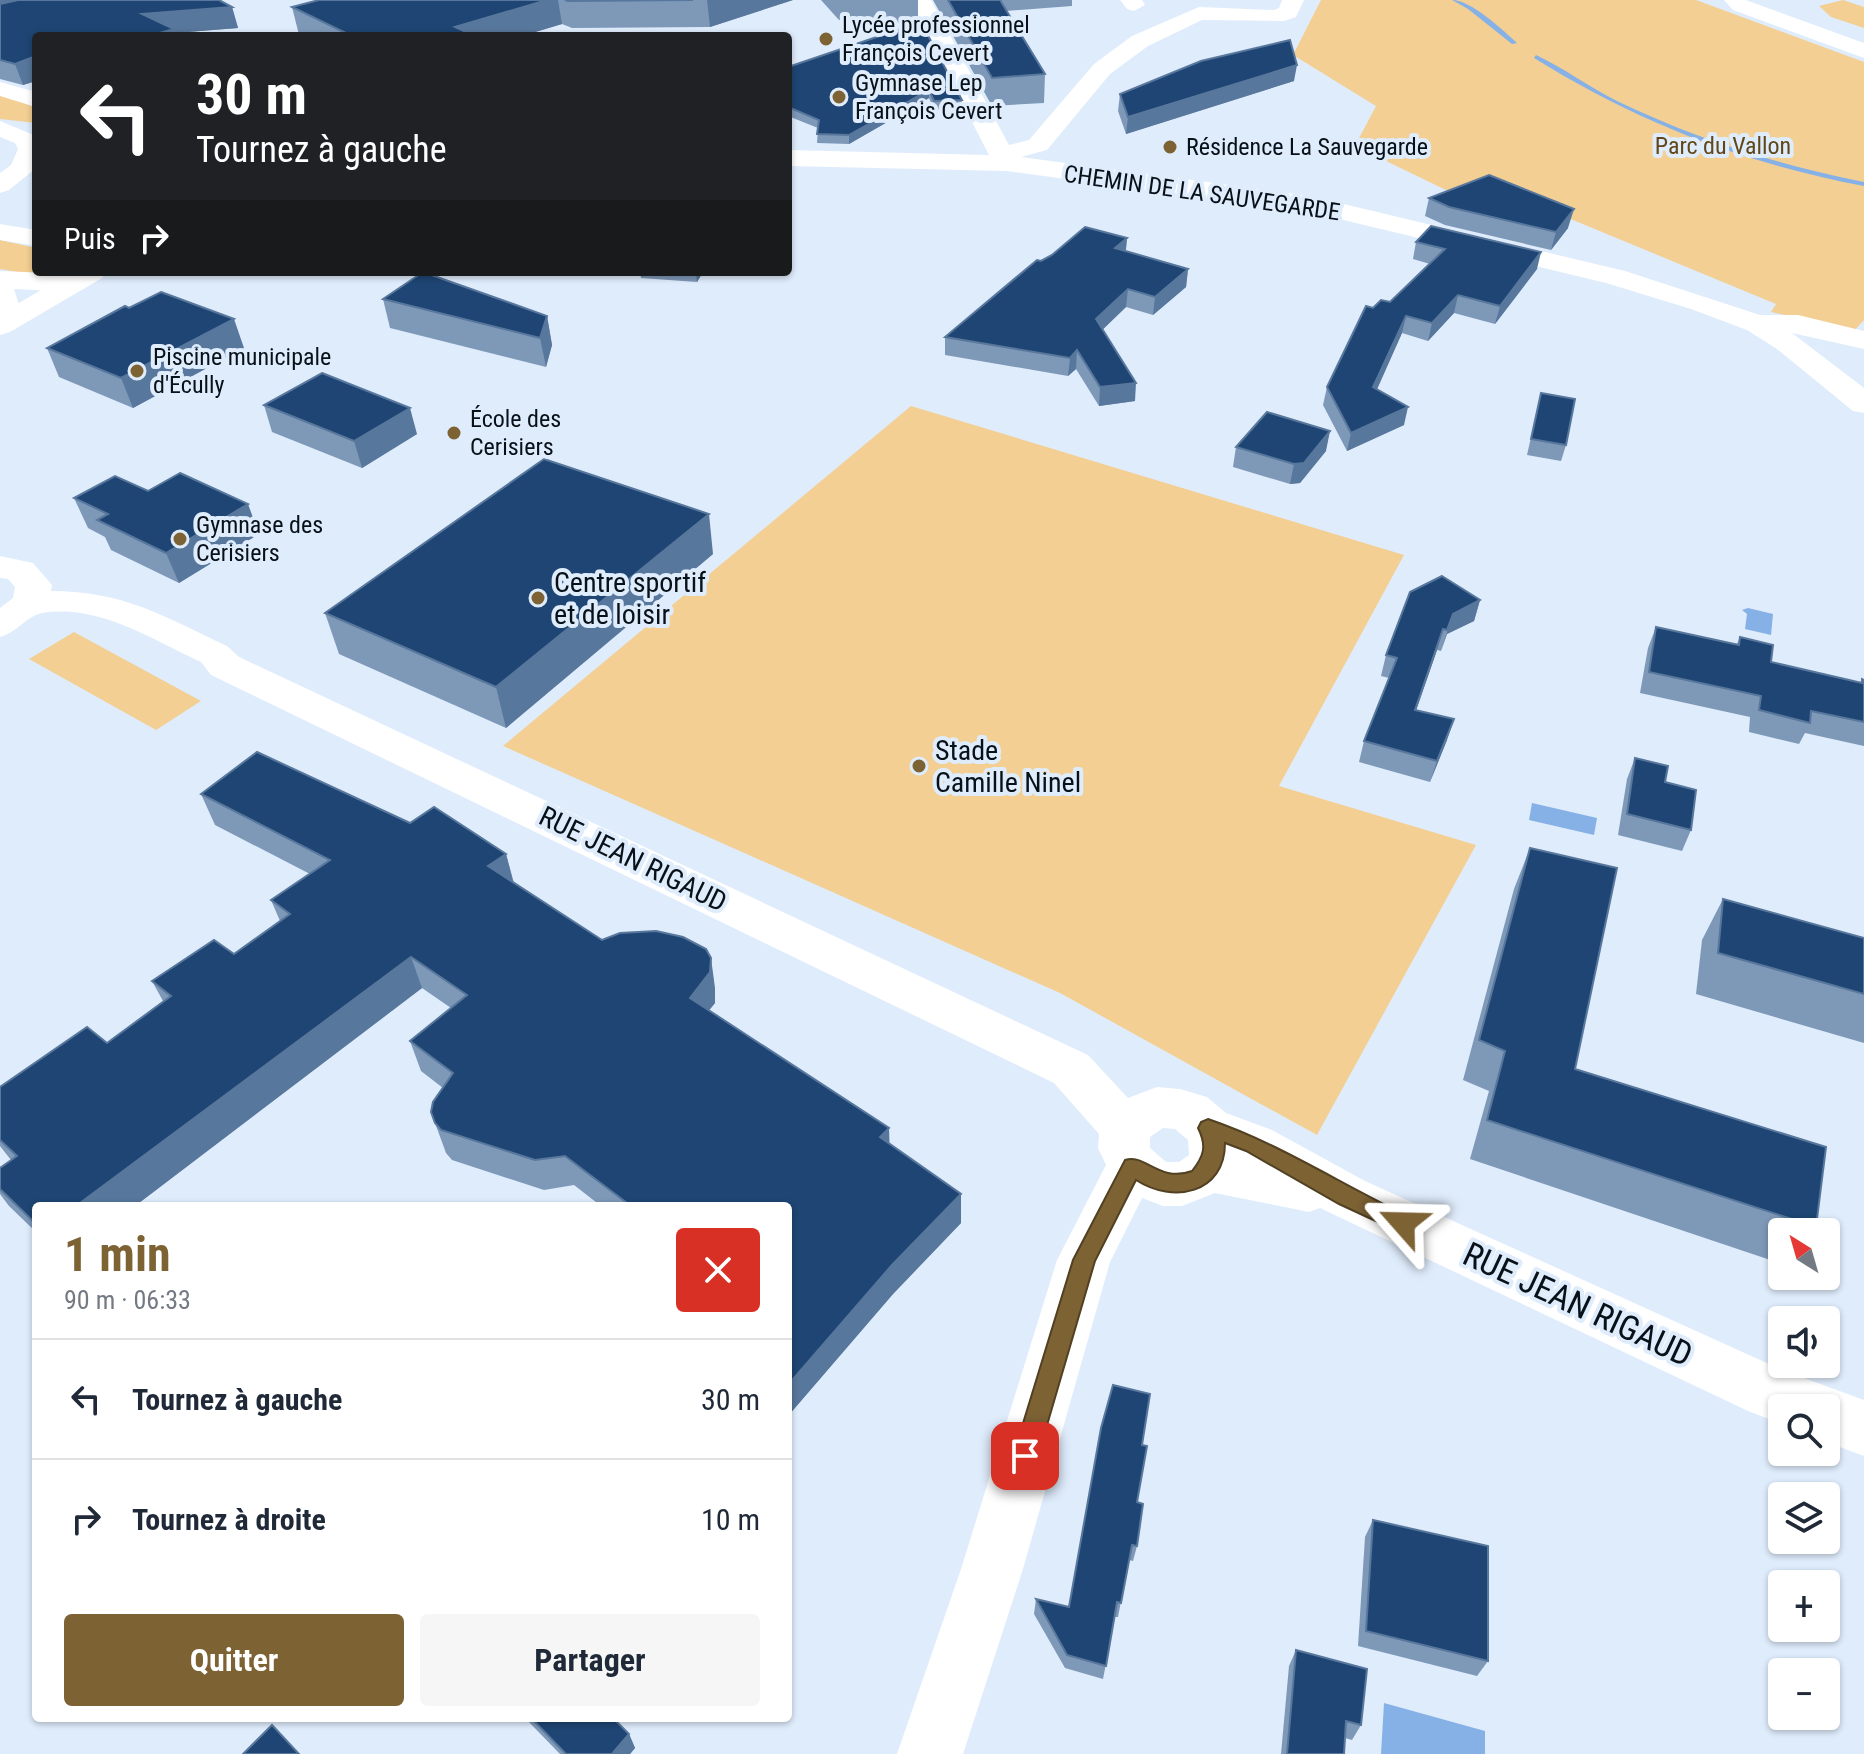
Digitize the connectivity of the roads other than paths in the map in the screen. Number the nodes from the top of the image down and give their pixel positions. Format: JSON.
{"nodes":[{"id":1,"x":920,"y":0,"type":"edge"},
{"id":2,"x":1293,"y":0,"type":"edge"},
{"id":3,"x":1735,"y":0,"type":"edge"},
{"id":4,"x":1864,"y":51,"type":"edge"},
{"id":5,"x":5,"y":91,"type":"edge"},
{"id":6,"x":32,"y":99,"type":"edge"},
{"id":7,"x":0,"y":126,"type":"edge"},
{"id":8,"x":32,"y":127,"type":"edge"},
{"id":9,"x":792,"y":158,"type":"edge"},
{"id":10,"x":1004,"y":159,"type":"junction"},
{"id":11,"x":0,"y":185,"type":"edge"},
{"id":12,"x":0,"y":232,"type":"edge"},
{"id":13,"x":32,"y":237,"type":"edge"},
{"id":14,"x":83,"y":277,"type":"edge"},
{"id":15,"x":0,"y":280,"type":"edge"},
{"id":16,"x":0,"y":289,"type":"edge"},
{"id":17,"x":5,"y":323,"type":"edge"},
{"id":18,"x":1757,"y":324,"type":"junction"},
{"id":19,"x":1864,"y":340,"type":"edge"},
{"id":20,"x":1864,"y":404,"type":"edge"},
{"id":21,"x":2,"y":566,"type":"edge"},
{"id":22,"x":30,"y":602,"type":"junction"},
{"id":23,"x":0,"y":626,"type":"edge"},
{"id":24,"x":1129,"y":1148,"type":"junction"},
{"id":25,"x":1202,"y":1160,"type":"junction"},
{"id":26,"x":1084,"y":1260,"type":"junction"},
{"id":27,"x":1775,"y":1394,"type":"edge"},
{"id":28,"x":1840,"y":1419,"type":"edge"},
{"id":29,"x":1864,"y":1428,"type":"edge"},
{"id":30,"x":930,"y":1754,"type":"edge"}],
"edges":[{"from":1,"to":10,"type":"main road"},
{"from":2,"to":10,"type":"main road","name":"CHEMIN DE LA SAUVEGARDE"},
{"from":3,"to":4,"type":"main road"},
{"from":5,"to":6,"type":"main road"},
{"from":7,"to":8,"type":"main road"},
{"from":7,"to":11,"type":"main road"},
{"from":9,"to":10,"type":"main road","name":"CHEMIN DE LA SAUVEGARDE"},
{"from":10,"to":18,"type":"main road","name":"CHEMIN DE LA SAUVEGARDE"},
{"from":12,"to":13,"type":"main road"},
{"from":14,"to":15,"type":"main road"},
{"from":14,"to":17,"type":"main road"},
{"from":16,"to":17,"type":"main road"},
{"from":18,"to":19,"type":"main road"},
{"from":18,"to":20,"type":"main road","name":"CHEMIN DE LA SAUVEGARDE"},
{"from":21,"to":22,"type":"main road"},
{"from":22,"to":23,"type":"main road"},
{"from":22,"to":24,"type":"main road","name":"RUE JEAN RIGAUD"},
{"from":24,"to":25,"type":"main road"},
{"from":24,"to":25,"type":"main road"},
{"from":24,"to":26,"type":"main road"},
{"from":25,"to":26,"type":"main road"},
{"from":25,"to":27,"type":"main road","name":"RUE JEAN RIGAUD"},
{"from":26,"to":30,"type":"main road"},
{"from":28,"to":29,"type":"main road"}]}
